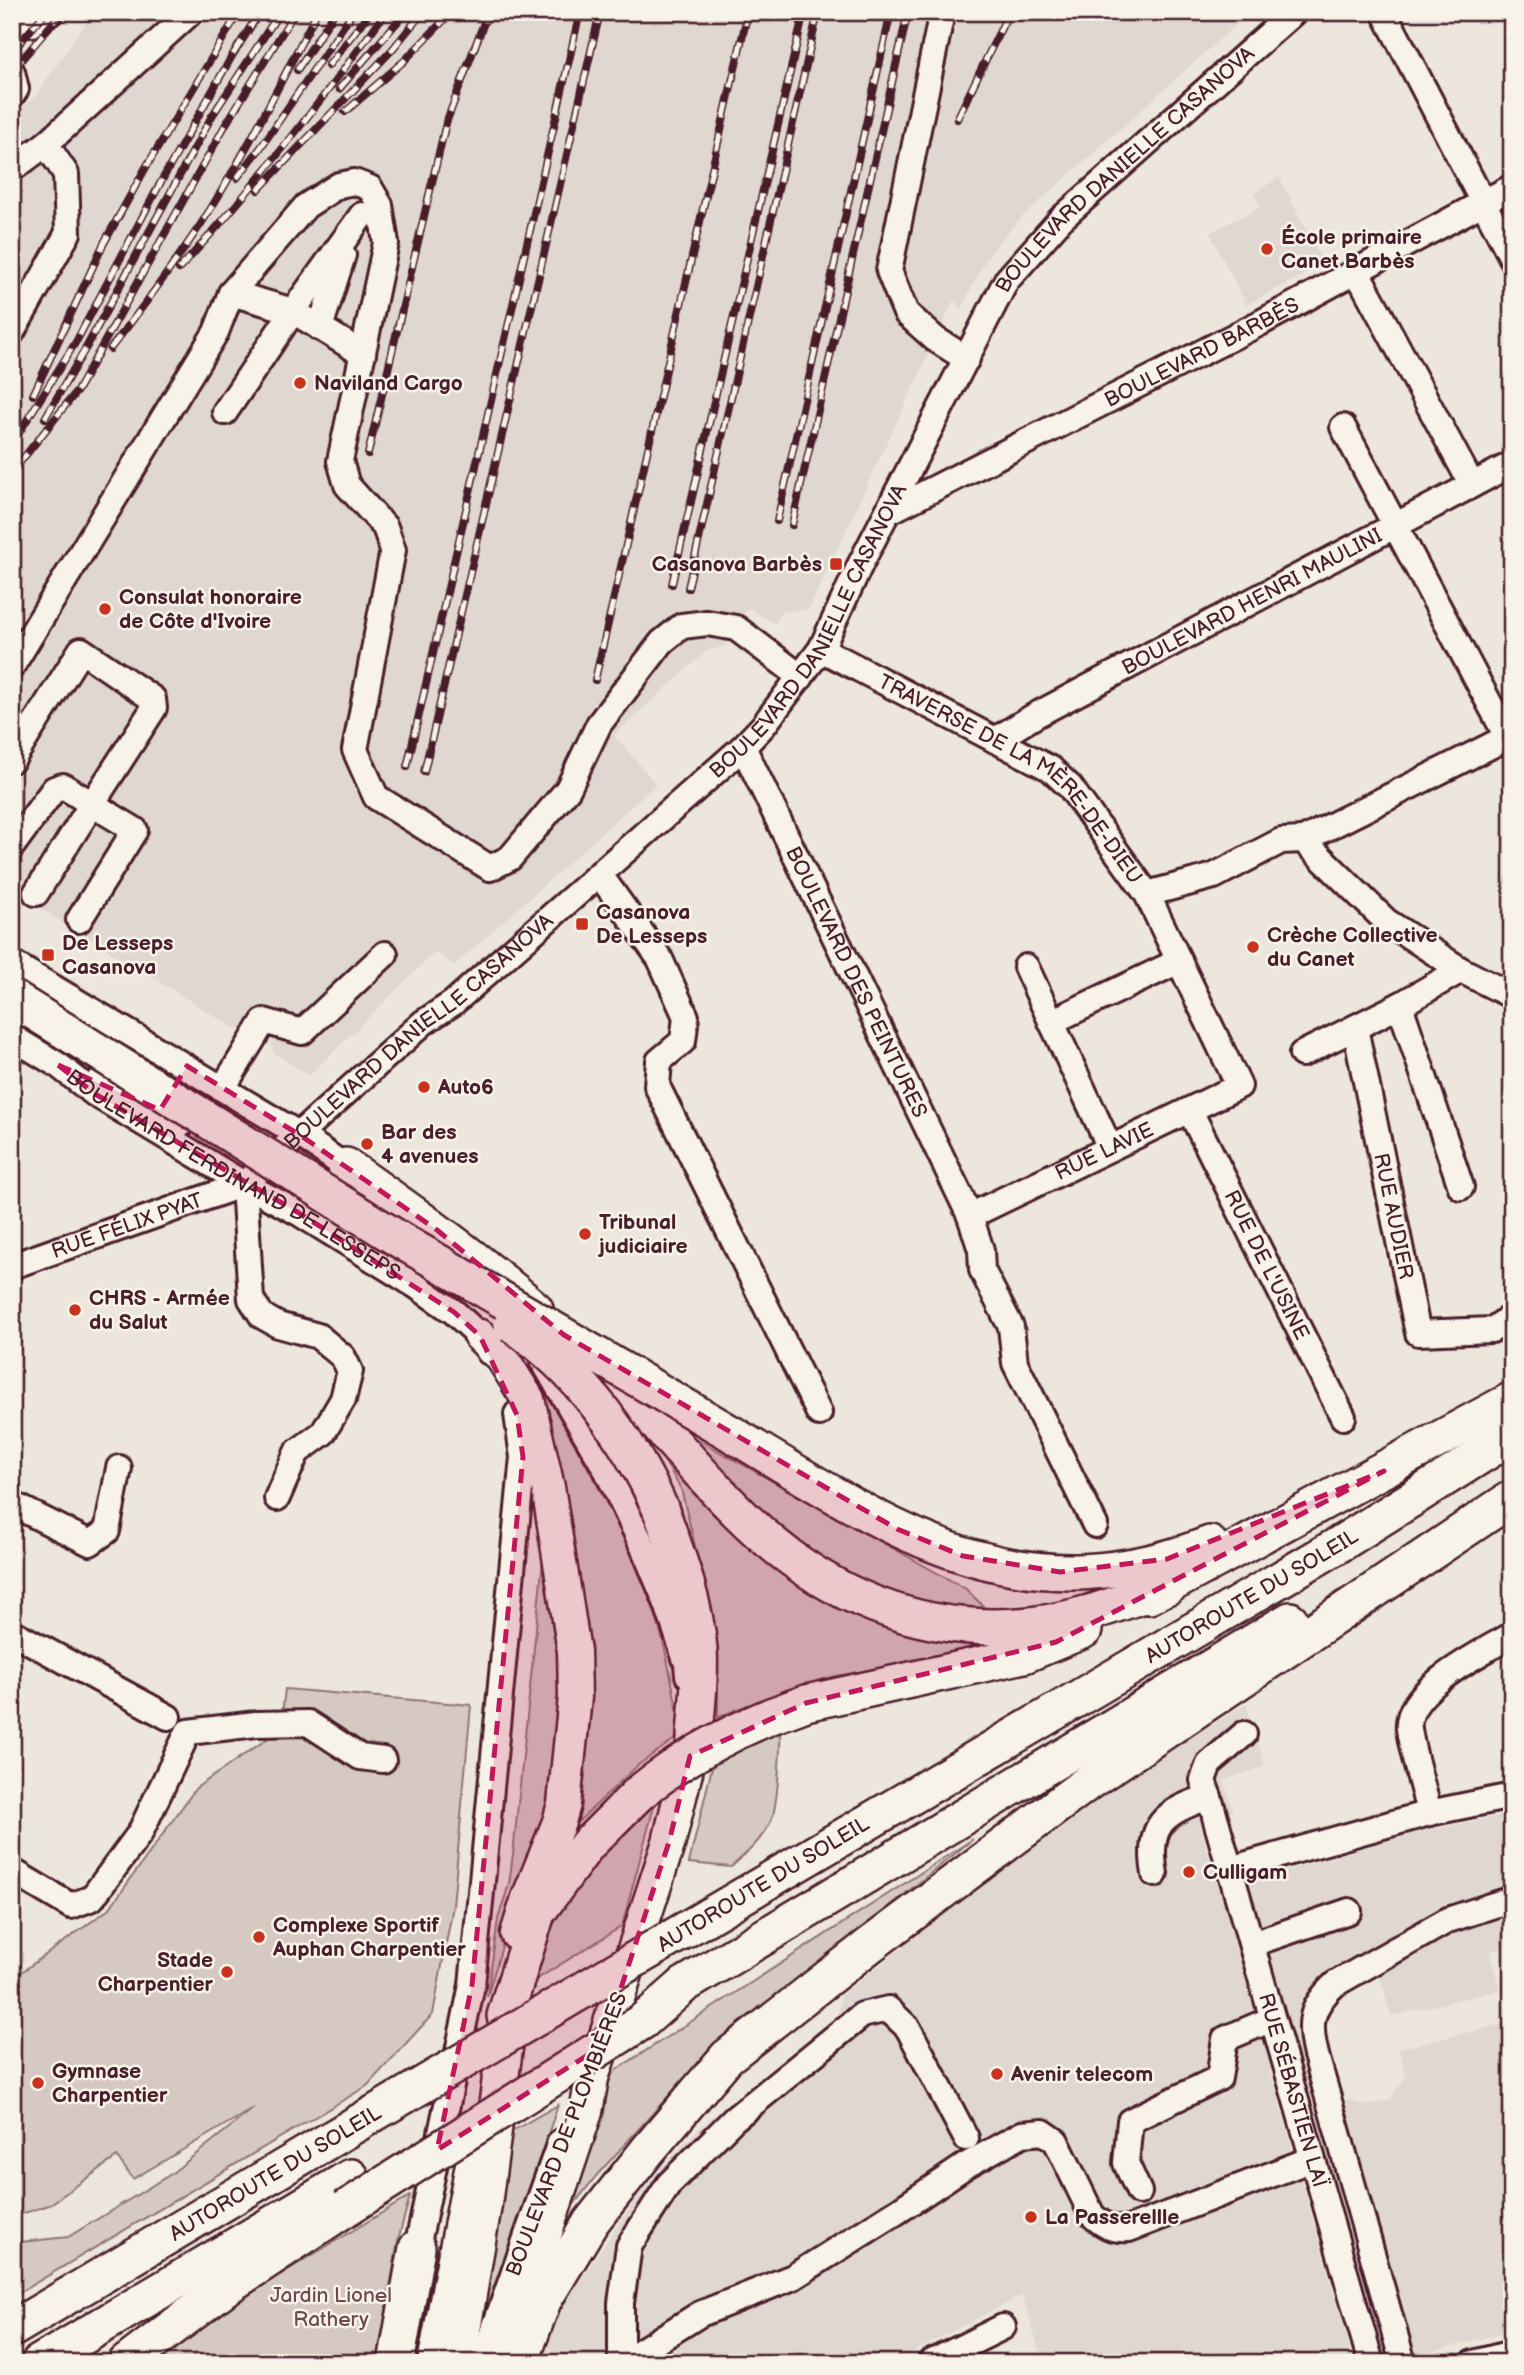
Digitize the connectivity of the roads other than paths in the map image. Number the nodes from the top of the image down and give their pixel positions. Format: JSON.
{"nodes":[{"id":1,"x":51,"y":12,"type":"edge"},
{"id":2,"x":191,"y":12,"type":"edge"},
{"id":3,"x":942,"y":12,"type":"edge"},
{"id":4,"x":1294,"y":12,"type":"edge"},
{"id":5,"x":1384,"y":12,"type":"edge"},
{"id":6,"x":12,"y":25,"type":"edge"},
{"id":7,"x":12,"y":72,"type":"edge"},
{"id":8,"x":12,"y":95,"type":"edge"},
{"id":9,"x":46,"y":144,"type":"junction"},
{"id":10,"x":12,"y":169,"type":"edge"},
{"id":11,"x":1512,"y":187,"type":"edge"},
{"id":12,"x":1483,"y":202,"type":"junction"},
{"id":13,"x":1512,"y":258,"type":"edge"},
{"id":14,"x":1356,"y":270,"type":"junction"},
{"id":15,"x":231,"y":293,"type":"junction"},
{"id":16,"x":293,"y":312,"type":"junction"},
{"id":17,"x":320,"y":328,"type":"junction"},
{"id":18,"x":12,"y":332,"type":"edge"},
{"id":19,"x":363,"y":354,"type":"junction"},
{"id":20,"x":967,"y":359,"type":"junction"},
{"id":21,"x":225,"y":412,"type":"dead end"},
{"id":22,"x":1343,"y":427,"type":"dead end"},
{"id":23,"x":1512,"y":464,"type":"edge"},
{"id":24,"x":1472,"y":485,"type":"junction"},
{"id":25,"x":888,"y":512,"type":"junction"},
{"id":26,"x":1395,"y":525,"type":"junction"},
{"id":27,"x":821,"y":649,"type":"junction"},
{"id":28,"x":12,"y":666,"type":"edge"},
{"id":29,"x":801,"y":677,"type":"junction"},
{"id":30,"x":1510,"y":739,"type":"edge"},
{"id":31,"x":995,"y":740,"type":"junction"},
{"id":32,"x":743,"y":747,"type":"junction"},
{"id":33,"x":12,"y":760,"type":"edge"},
{"id":34,"x":92,"y":804,"type":"junction"},
{"id":35,"x":16,"y":835,"type":"edge"},
{"id":36,"x":1303,"y":840,"type":"junction"},
{"id":37,"x":600,"y":875,"type":"junction"},
{"id":38,"x":36,"y":893,"type":"dead end"},
{"id":39,"x":1147,"y":894,"type":"junction"},
{"id":40,"x":79,"y":920,"type":"dead end"},
{"id":41,"x":385,"y":954,"type":"dead end"},
{"id":42,"x":1179,"y":961,"type":"junction"},
{"id":43,"x":12,"y":963,"type":"edge"},
{"id":44,"x":1026,"y":967,"type":"dead end"},
{"id":45,"x":1461,"y":970,"type":"junction"},
{"id":46,"x":1512,"y":996,"type":"edge"},
{"id":47,"x":12,"y":998,"type":"edge"},
{"id":48,"x":1400,"y":1005,"type":"junction"},
{"id":49,"x":1051,"y":1022,"type":"junction"},
{"id":50,"x":1355,"y":1028,"type":"junction"},
{"id":51,"x":12,"y":1037,"type":"edge"},
{"id":52,"x":1302,"y":1054,"type":"dead end"},
{"id":53,"x":58,"y":1065,"type":"junction"},
{"id":54,"x":187,"y":1066,"type":"junction"},
{"id":55,"x":223,"y":1088,"type":"junction"},
{"id":56,"x":160,"y":1110,"type":"junction"},
{"id":57,"x":1190,"y":1111,"type":"junction"},
{"id":58,"x":300,"y":1135,"type":"junction"},
{"id":59,"x":1110,"y":1148,"type":"junction"},
{"id":60,"x":346,"y":1166,"type":"junction"},
{"id":61,"x":253,"y":1176,"type":"junction"},
{"id":62,"x":1461,"y":1187,"type":"dead end"},
{"id":63,"x":970,"y":1216,"type":"junction"},
{"id":64,"x":400,"y":1240,"type":"junction"},
{"id":65,"x":12,"y":1266,"type":"edge"},
{"id":66,"x":1502,"y":1323,"type":"edge"},
{"id":67,"x":480,"y":1336,"type":"junction"},
{"id":68,"x":1512,"y":1400,"type":"edge"},
{"id":69,"x":819,"y":1413,"type":"dead end"},
{"id":70,"x":1343,"y":1417,"type":"dead end"},
{"id":71,"x":1512,"y":1436,"type":"edge"},
{"id":72,"x":119,"y":1468,"type":"dead end"},
{"id":73,"x":1384,"y":1471,"type":"junction"},
{"id":74,"x":1512,"y":1489,"type":"edge"},
{"id":75,"x":277,"y":1498,"type":"dead end"},
{"id":76,"x":1512,"y":1498,"type":"edge"},
{"id":77,"x":12,"y":1504,"type":"edge"},
{"id":78,"x":1095,"y":1525,"type":"dead end"},
{"id":79,"x":1168,"y":1586,"type":"junction"},
{"id":80,"x":12,"y":1632,"type":"edge"},
{"id":81,"x":1512,"y":1634,"type":"edge"},
{"id":82,"x":168,"y":1717,"type":"dead end"},
{"id":83,"x":1244,"y":1734,"type":"dead end"},
{"id":84,"x":695,"y":1735,"type":"junction"},
{"id":85,"x":383,"y":1760,"type":"dead end"},
{"id":86,"x":1512,"y":1796,"type":"edge"},
{"id":87,"x":1212,"y":1808,"type":"junction"},
{"id":88,"x":1429,"y":1813,"type":"junction"},
{"id":89,"x":1230,"y":1869,"type":"junction"},
{"id":90,"x":12,"y":1871,"type":"edge"},
{"id":91,"x":1155,"y":1874,"type":"dead end"},
{"id":92,"x":1512,"y":1899,"type":"edge"},
{"id":93,"x":1349,"y":1911,"type":"dead end"},
{"id":94,"x":1252,"y":1944,"type":"junction"},
{"id":95,"x":512,"y":1993,"type":"junction"},
{"id":96,"x":1272,"y":2019,"type":"junction"},
{"id":97,"x":727,"y":2057,"type":"junction"},
{"id":98,"x":492,"y":2060,"type":"junction"},
{"id":99,"x":592,"y":2078,"type":"junction"},
{"id":100,"x":966,"y":2138,"type":"dead end"},
{"id":101,"x":1312,"y":2159,"type":"junction"},
{"id":102,"x":1139,"y":2192,"type":"dead end"},
{"id":103,"x":348,"y":2193,"type":"junction"},
{"id":104,"x":417,"y":2248,"type":"junction"},
{"id":105,"x":525,"y":2296,"type":"junction"},
{"id":106,"x":1003,"y":2327,"type":"dead end"},
{"id":107,"x":12,"y":2329,"type":"edge"},
{"id":108,"x":1512,"y":2353,"type":"edge"},
{"id":109,"x":502,"y":2362,"type":"edge"},
{"id":110,"x":39,"y":2363,"type":"edge"},
{"id":111,"x":125,"y":2363,"type":"edge"},
{"id":112,"x":396,"y":2363,"type":"edge"},
{"id":113,"x":407,"y":2363,"type":"edge"},
{"id":114,"x":434,"y":2363,"type":"edge"},
{"id":115,"x":457,"y":2363,"type":"edge"},
{"id":116,"x":622,"y":2363,"type":"edge"},
{"id":117,"x":930,"y":2363,"type":"edge"},
{"id":118,"x":1371,"y":2363,"type":"edge"},
{"id":119,"x":1403,"y":2363,"type":"edge"},
{"id":120,"x":1473,"y":2363,"type":"edge"}],
"edges":[{"from":1,"to":6,"type":"street"},
{"from":2,"to":9,"type":"street"},
{"from":3,"to":20,"type":"street"},
{"from":4,"to":20,"type":"street","name":"BOULEVARD DANIELLE CASANOVA"},
{"from":5,"to":12,"type":"street"},
{"from":7,"to":8,"type":"street"},
{"from":9,"to":10,"type":"street"},
{"from":9,"to":18,"type":"street"},
{"from":11,"to":12,"type":"street","name":"BOULEVARD BARBÈS"},
{"from":12,"to":13,"type":"street"},
{"from":12,"to":14,"type":"street","name":"BOULEVARD BARBÈS"},
{"from":14,"to":24,"type":"street"},
{"from":14,"to":25,"type":"street","name":"BOULEVARD BARBÈS"},
{"from":15,"to":16,"type":"street"},
{"from":15,"to":19,"type":"street"},
{"from":15,"to":28,"type":"street"},
{"from":16,"to":17,"type":"street"},
{"from":16,"to":17,"type":"street"},
{"from":16,"to":21,"type":"street"},
{"from":17,"to":19,"type":"street"},
{"from":19,"to":29,"type":"street"},
{"from":20,"to":25,"type":"street","name":"BOULEVARD DANIELLE CASANOVA"},
{"from":22,"to":26,"type":"street"},
{"from":23,"to":24,"type":"street","name":"BOULEVARD HENRI MAULINI"},
{"from":24,"to":26,"type":"street","name":"BOULEVARD HENRI MAULINI"},
{"from":25,"to":27,"type":"street","name":"BOULEVARD DANIELLE CASANOVA"},
{"from":26,"to":30,"type":"street"},
{"from":26,"to":31,"type":"street","name":"BOULEVARD HENRI MAULINI"},
{"from":27,"to":29,"type":"street","name":"BOULEVARD DANIELLE CASANOVA"},
{"from":27,"to":31,"type":"street","name":"TRAVERSE DE LA MÈRE-DE-DIEU"},
{"from":29,"to":32,"type":"street","name":"BOULEVARD DANIELLE CASANOVA"},
{"from":30,"to":36,"type":"street","name":"TRAVERSE DE LA MÈRE-DE-DIEU"},
{"from":31,"to":39,"type":"street","name":"TRAVERSE DE LA MÈRE-DE-DIEU"},
{"from":32,"to":37,"type":"street","name":"BOULEVARD DANIELLE CASANOVA"},
{"from":32,"to":63,"type":"street","name":"BOULEVARD DES PEINTURES"},
{"from":33,"to":34,"type":"street"},
{"from":34,"to":35,"type":"street"},
{"from":34,"to":38,"type":"street"},
{"from":34,"to":40,"type":"street"},
{"from":36,"to":39,"type":"street","name":"TRAVERSE DE LA MÈRE-DE-DIEU"},
{"from":36,"to":45,"type":"street"},
{"from":37,"to":58,"type":"street","name":"BOULEVARD DANIELLE CASANOVA"},
{"from":37,"to":69,"type":"street"},
{"from":39,"to":42,"type":"street"},
{"from":41,"to":55,"type":"street"},
{"from":42,"to":49,"type":"street"},
{"from":42,"to":57,"type":"street","name":"RUE LAVIE"},
{"from":43,"to":54,"type":"street"},
{"from":44,"to":49,"type":"street"},
{"from":45,"to":46,"type":"street"},
{"from":45,"to":48,"type":"street"},
{"from":47,"to":64,"type":"highway","bridge":true},
{"from":48,"to":50,"type":"street"},
{"from":48,"to":62,"type":"street"},
{"from":49,"to":59,"type":"street"},
{"from":50,"to":52,"type":"street"},
{"from":50,"to":66,"type":"street","name":"RUE AUDIER"},
{"from":51,"to":53,"type":"street","name":"BOULEVARD FERDINAND DE LESSEPS"},
{"from":53,"to":56,"type":"street"},
{"from":53,"to":61,"type":"street","name":"BOULEVARD FERDINAND DE LESSEPS"},
{"from":54,"to":55,"type":"street"},
{"from":54,"to":56,"type":"street"},
{"from":55,"to":58,"type":"street"},
{"from":56,"to":61,"type":"street"},
{"from":57,"to":59,"type":"street","name":"RUE LAVIE"},
{"from":57,"to":70,"type":"street","name":"RUE DE L'USINE"},
{"from":58,"to":60,"type":"street"},
{"from":58,"to":61,"type":"street","name":"BOULEVARD DANIELLE CASANOVA"},
{"from":59,"to":63,"type":"street","name":"RUE LAVIE"},
{"from":60,"to":79,"type":"highway"},
{"from":60,"to":84,"type":"street","name":"BOULEVARD DE PLOMBIÈRES"},
{"from":61,"to":65,"type":"street","name":"RUE FÉLIX PYAT"},
{"from":61,"to":67,"type":"street","name":"BOULEVARD FERDINAND DE LESSEPS"},
{"from":61,"to":75,"type":"street"},
{"from":63,"to":78,"type":"street","name":"BOULEVARD DES PEINTURES"},
{"from":64,"to":73,"type":"highway","bridge":true},
{"from":64,"to":84,"type":"highway","bridge":true},
{"from":67,"to":98,"type":"main road"},
{"from":67,"to":104,"type":"street"},
{"from":68,"to":73,"type":"highway"},
{"from":71,"to":107,"type":"highway","name":"AUTOROUTE DU SOLEIL","bridge":true},
{"from":72,"to":77,"type":"street"},
{"from":73,"to":79,"type":"highway"},
{"from":74,"to":103,"type":"highway","name":"AUTOROUTE DU SOLEIL","bridge":true},
{"from":76,"to":97,"type":"highway"},
{"from":79,"to":95,"type":"highway","bridge":true},
{"from":80,"to":82,"type":"street"},
{"from":81,"to":88,"type":"street"},
{"from":83,"to":87,"type":"street","name":"RUE SÉBASTIEN LAÏ"},
{"from":84,"to":99,"type":"main road","name":"BOULEVARD DE PLOMBIÈRES"},
{"from":85,"to":90,"type":"street"},
{"from":86,"to":88,"type":"street"},
{"from":87,"to":89,"type":"street","name":"RUE SÉBASTIEN LAÏ"},
{"from":87,"to":91,"type":"street"},
{"from":88,"to":89,"type":"street"},
{"from":89,"to":94,"type":"street","name":"RUE SÉBASTIEN LAÏ"},
{"from":92,"to":119,"type":"street"},
{"from":93,"to":94,"type":"street"},
{"from":94,"to":96,"type":"street","name":"RUE SÉBASTIEN LAÏ"},
{"from":95,"to":98,"type":"highway"},
{"from":95,"to":115,"type":"highway"},
{"from":96,"to":101,"type":"street","name":"RUE SÉBASTIEN LAÏ"},
{"from":96,"to":102,"type":"street"},
{"from":97,"to":105,"type":"highway"},
{"from":97,"to":109,"type":"highway"},
{"from":98,"to":114,"type":"main road"},
{"from":99,"to":105,"type":"main road"},
{"from":99,"to":109,"type":"street","name":"BOULEVARD DE PLOMBIÈRES"},
{"from":100,"to":116,"type":"street"},
{"from":101,"to":116,"type":"street"},
{"from":101,"to":118,"type":"street","name":"RUE SÉBASTIEN LAÏ"},
{"from":103,"to":110,"type":"highway","name":"AUTOROUTE DU SOLEIL"},
{"from":103,"to":111,"type":"highway"},
{"from":104,"to":112,"type":"highway"},
{"from":104,"to":113,"type":"street"},
{"from":105,"to":109,"type":"main road"},
{"from":106,"to":117,"type":"street"},
{"from":108,"to":120,"type":"street"}]}
